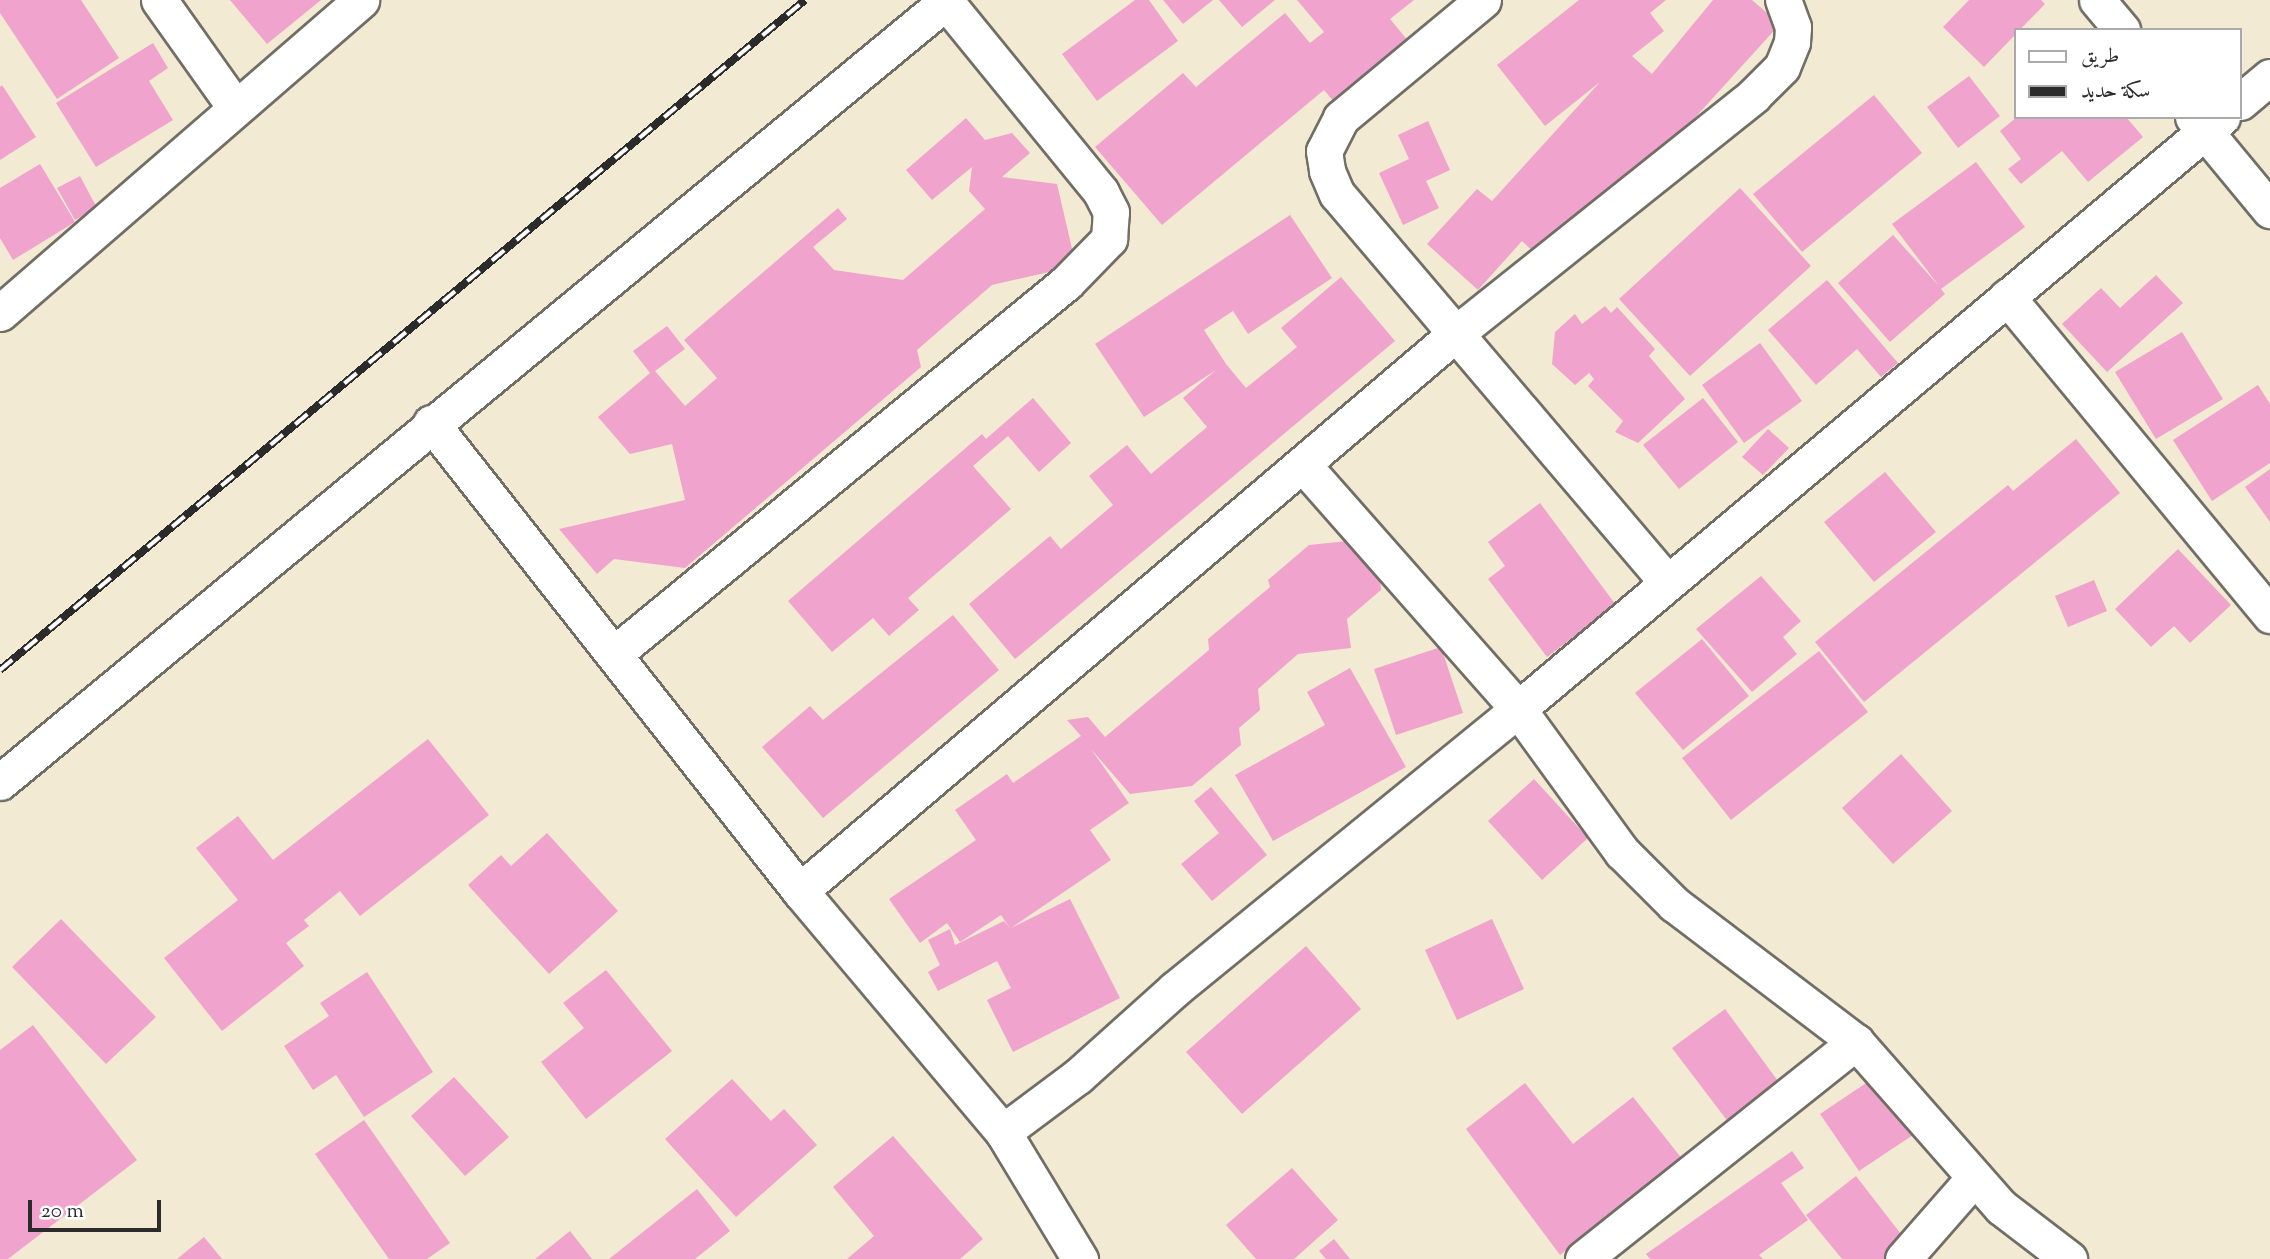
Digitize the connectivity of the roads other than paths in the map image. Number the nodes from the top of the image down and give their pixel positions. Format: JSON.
{"nodes":[{"id":1,"x":159,"y":0,"type":"edge"},
{"id":2,"x":361,"y":0,"type":"edge"},
{"id":3,"x":1483,"y":0,"type":"edge"},
{"id":4,"x":1783,"y":0,"type":"edge"},
{"id":5,"x":2097,"y":0,"type":"edge"},
{"id":6,"x":947,"y":1,"type":"edge"},
{"id":7,"x":2120,"y":28,"type":"edge"},
{"id":8,"x":2270,"y":78,"type":"edge"},
{"id":9,"x":2242,"y":100,"type":"edge"},
{"id":10,"x":235,"y":107,"type":"junction"},
{"id":11,"x":2207,"y":122,"type":"edge"},
{"id":12,"x":2270,"y":210,"type":"edge"},
{"id":13,"x":5,"y":297,"type":"edge"},
{"id":14,"x":2007,"y":297,"type":"junction"},
{"id":15,"x":1454,"y":335,"type":"junction"},
{"id":16,"x":431,"y":423,"type":"junction"},
{"id":17,"x":1304,"y":466,"type":"junction"},
{"id":18,"x":1667,"y":582,"type":"junction"},
{"id":19,"x":2270,"y":615,"type":"edge"},
{"id":20,"x":614,"y":654,"type":"junction"},
{"id":21,"x":1518,"y":709,"type":"junction"},
{"id":22,"x":0,"y":782,"type":"edge"},
{"id":23,"x":800,"y":891,"type":"junction"},
{"id":24,"x":1856,"y":1041,"type":"junction"},
{"id":25,"x":1003,"y":1132,"type":"junction"},
{"id":26,"x":1973,"y":1179,"type":"junction"},
{"id":27,"x":1080,"y":1259,"type":"edge"},
{"id":28,"x":1583,"y":1259,"type":"edge"},
{"id":29,"x":1903,"y":1259,"type":"edge"},
{"id":30,"x":2069,"y":1259,"type":"edge"}],
"edges":[{"from":1,"to":10,"type":"street"},
{"from":2,"to":10,"type":"street"},
{"from":3,"to":15,"type":"street"},
{"from":4,"to":15,"type":"street"},
{"from":5,"to":7,"type":"street"},
{"from":6,"to":16,"type":"street"},
{"from":6,"to":20,"type":"street"},
{"from":8,"to":9,"type":"street"},
{"from":10,"to":13,"type":"street"},
{"from":11,"to":12,"type":"street"},
{"from":11,"to":14,"type":"street"},
{"from":14,"to":18,"type":"street"},
{"from":14,"to":19,"type":"street"},
{"from":15,"to":17,"type":"street"},
{"from":15,"to":18,"type":"street"},
{"from":16,"to":20,"type":"street"},
{"from":16,"to":22,"type":"street"},
{"from":17,"to":21,"type":"street"},
{"from":17,"to":23,"type":"street"},
{"from":18,"to":21,"type":"street"},
{"from":20,"to":23,"type":"street"},
{"from":21,"to":24,"type":"street"},
{"from":21,"to":25,"type":"street"},
{"from":23,"to":25,"type":"street"},
{"from":24,"to":26,"type":"street"},
{"from":24,"to":28,"type":"street"},
{"from":25,"to":27,"type":"street"},
{"from":26,"to":29,"type":"street"},
{"from":26,"to":30,"type":"street"}]}
